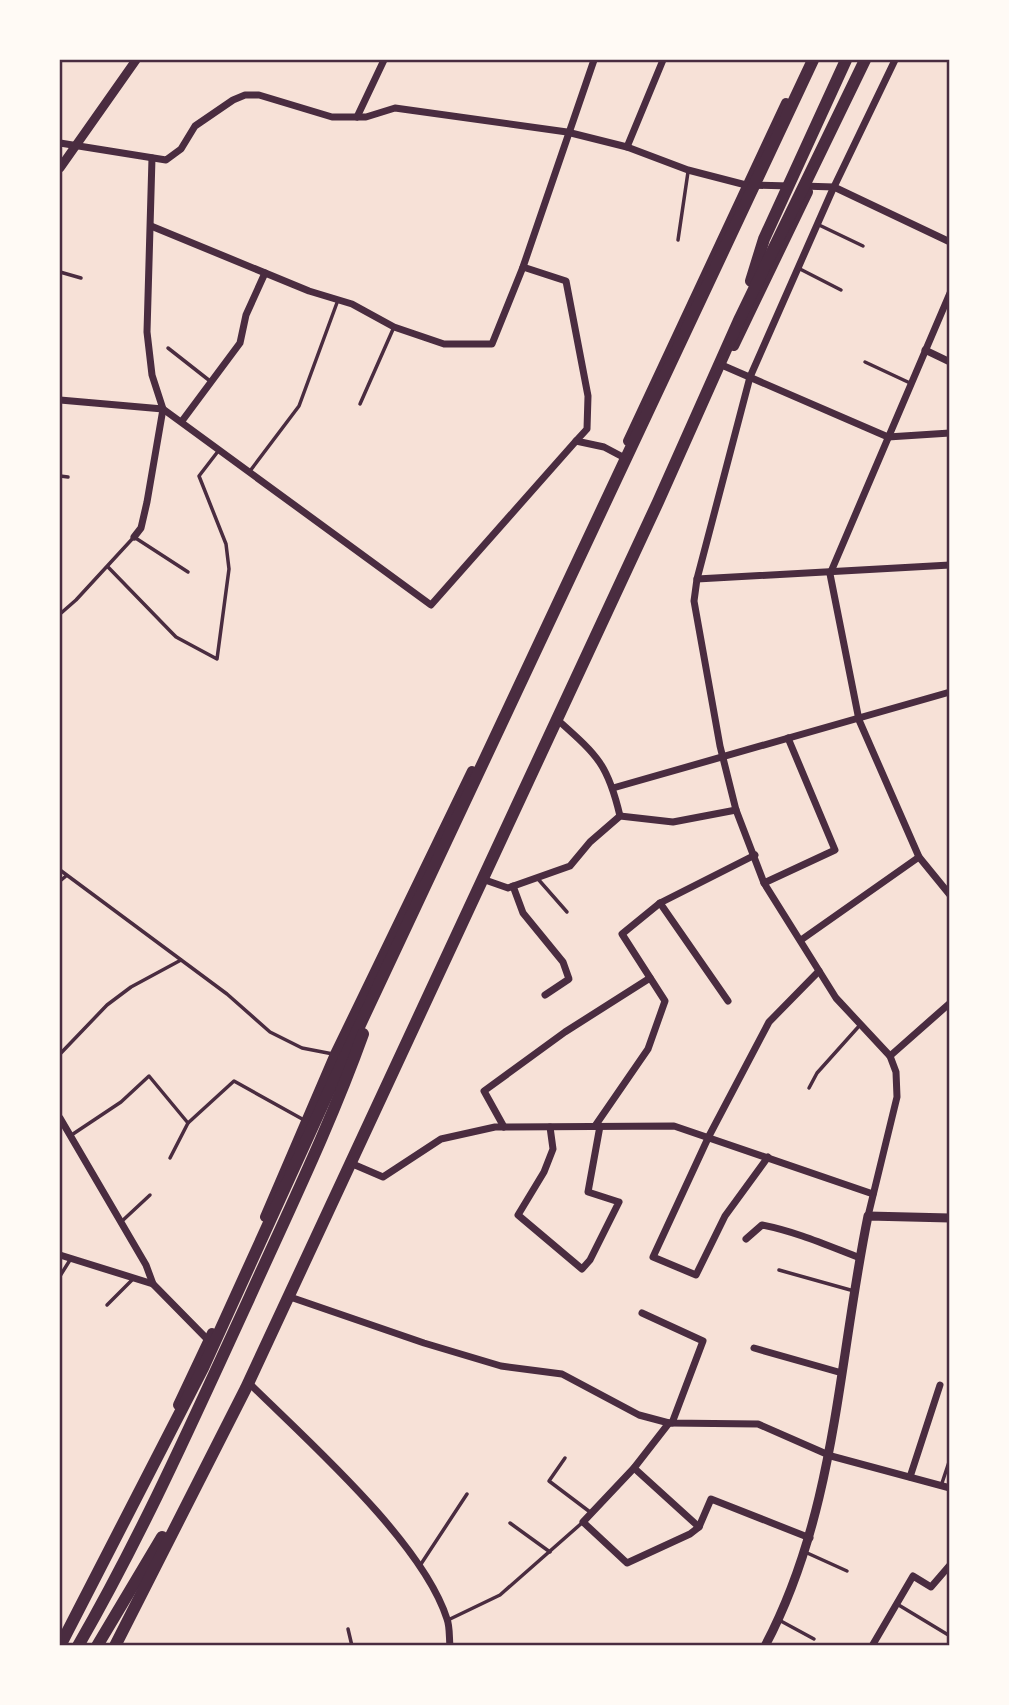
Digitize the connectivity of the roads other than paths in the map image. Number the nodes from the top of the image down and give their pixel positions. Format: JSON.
{"nodes":[{"id":1,"x":136,"y":60,"type":"edge"},
{"id":2,"x":384,"y":60,"type":"edge"},
{"id":3,"x":594,"y":60,"type":"edge"},
{"id":4,"x":663,"y":60,"type":"edge"},
{"id":5,"x":810,"y":60,"type":"edge"},
{"id":6,"x":846,"y":60,"type":"edge"},
{"id":7,"x":865,"y":60,"type":"edge"},
{"id":8,"x":872,"y":60,"type":"edge"},
{"id":9,"x":895,"y":60,"type":"edge"},
{"id":10,"x":357,"y":117,"type":"junction"},
{"id":11,"x":567,"y":132,"type":"junction"},
{"id":12,"x":60,"y":143,"type":"edge"},
{"id":13,"x":75,"y":146,"type":"junction"},
{"id":14,"x":627,"y":147,"type":"junction"},
{"id":15,"x":152,"y":158,"type":"junction"},
{"id":16,"x":60,"y":168,"type":"edge"},
{"id":17,"x":688,"y":170,"type":"junction"},
{"id":18,"x":746,"y":185,"type":"junction"},
{"id":19,"x":811,"y":186,"type":"junction"},
{"id":20,"x":834,"y":187,"type":"junction"},
{"id":21,"x":817,"y":224,"type":"junction"},
{"id":22,"x":150,"y":226,"type":"junction"},
{"id":23,"x":678,"y":240,"type":"dead end"},
{"id":24,"x":950,"y":242,"type":"edge"},
{"id":25,"x":863,"y":246,"type":"dead end"},
{"id":26,"x":523,"y":267,"type":"junction"},
{"id":27,"x":797,"y":268,"type":"junction"},
{"id":28,"x":60,"y":272,"type":"edge"},
{"id":29,"x":265,"y":273,"type":"junction"},
{"id":30,"x":81,"y":278,"type":"dead end"},
{"id":31,"x":841,"y":290,"type":"dead end"},
{"id":32,"x":950,"y":293,"type":"edge"},
{"id":33,"x":338,"y":300,"type":"junction"},
{"id":34,"x":740,"y":318,"type":"junction"},
{"id":35,"x":394,"y":327,"type":"junction"},
{"id":36,"x":168,"y":348,"type":"dead end"},
{"id":37,"x":925,"y":350,"type":"junction"},
{"id":38,"x":865,"y":362,"type":"dead end"},
{"id":39,"x":950,"y":362,"type":"edge"},
{"id":40,"x":724,"y":366,"type":"junction"},
{"id":41,"x":750,"y":377,"type":"junction"},
{"id":42,"x":211,"y":382,"type":"junction"},
{"id":43,"x":910,"y":383,"type":"junction"},
{"id":44,"x":60,"y":400,"type":"edge"},
{"id":45,"x":360,"y":404,"type":"dead end"},
{"id":46,"x":163,"y":409,"type":"junction"},
{"id":47,"x":182,"y":421,"type":"junction"},
{"id":48,"x":950,"y":433,"type":"edge"},
{"id":49,"x":888,"y":437,"type":"junction"},
{"id":50,"x":576,"y":441,"type":"junction"},
{"id":51,"x":219,"y":450,"type":"junction"},
{"id":52,"x":621,"y":456,"type":"junction"},
{"id":53,"x":249,"y":472,"type":"junction"},
{"id":54,"x":60,"y":476,"type":"edge"},
{"id":55,"x":68,"y":477,"type":"dead end"},
{"id":56,"x":134,"y":537,"type":"junction"},
{"id":57,"x":950,"y":565,"type":"edge"},
{"id":58,"x":108,"y":567,"type":"junction"},
{"id":59,"x":188,"y":572,"type":"dead end"},
{"id":60,"x":830,"y":574,"type":"junction"},
{"id":61,"x":697,"y":579,"type":"junction"},
{"id":62,"x":60,"y":614,"type":"edge"},
{"id":63,"x":950,"y":692,"type":"edge"},
{"id":64,"x":859,"y":720,"type":"junction"},
{"id":65,"x":560,"y":722,"type":"junction"},
{"id":66,"x":788,"y":738,"type":"junction"},
{"id":67,"x":724,"y":758,"type":"junction"},
{"id":68,"x":613,"y":788,"type":"junction"},
{"id":69,"x":736,"y":810,"type":"junction"},
{"id":70,"x":620,"y":816,"type":"junction"},
{"id":71,"x":755,"y":855,"type":"junction"},
{"id":72,"x":919,"y":857,"type":"junction"},
{"id":73,"x":60,"y":870,"type":"edge"},
{"id":74,"x":66,"y":876,"type":"junction"},
{"id":75,"x":536,"y":878,"type":"junction"},
{"id":76,"x":60,"y":881,"type":"edge"},
{"id":77,"x":488,"y":881,"type":"junction"},
{"id":78,"x":764,"y":883,"type":"junction"},
{"id":79,"x":513,"y":886,"type":"junction"},
{"id":80,"x":950,"y":895,"type":"edge"},
{"id":81,"x":660,"y":902,"type":"junction"},
{"id":82,"x":567,"y":912,"type":"dead end"},
{"id":83,"x":801,"y":940,"type":"junction"},
{"id":84,"x":182,"y":960,"type":"junction"},
{"id":85,"x":389,"y":963,"type":"junction"},
{"id":86,"x":819,"y":971,"type":"junction"},
{"id":87,"x":650,"y":978,"type":"junction"},
{"id":88,"x":545,"y":995,"type":"dead end"},
{"id":89,"x":728,"y":1001,"type":"dead end"},
{"id":90,"x":949,"y":1005,"type":"edge"},
{"id":91,"x":860,"y":1026,"type":"junction"},
{"id":92,"x":60,"y":1054,"type":"edge"},
{"id":93,"x":335,"y":1054,"type":"junction"},
{"id":94,"x":890,"y":1056,"type":"junction"},
{"id":95,"x":809,"y":1088,"type":"dead end"},
{"id":96,"x":60,"y":1118,"type":"edge"},
{"id":97,"x":306,"y":1121,"type":"junction"},
{"id":98,"x":188,"y":1123,"type":"junction"},
{"id":99,"x":598,"y":1126,"type":"junction"},
{"id":100,"x":504,"y":1127,"type":"junction"},
{"id":101,"x":550,"y":1127,"type":"junction"},
{"id":102,"x":70,"y":1136,"type":"junction"},
{"id":103,"x":709,"y":1136,"type":"junction"},
{"id":104,"x":768,"y":1157,"type":"junction"},
{"id":105,"x":170,"y":1158,"type":"dead end"},
{"id":106,"x":355,"y":1164,"type":"junction"},
{"id":107,"x":873,"y":1194,"type":"junction"},
{"id":108,"x":150,"y":1195,"type":"dead end"},
{"id":109,"x":868,"y":1216,"type":"junction"},
{"id":110,"x":950,"y":1218,"type":"edge"},
{"id":111,"x":121,"y":1223,"type":"junction"},
{"id":112,"x":746,"y":1239,"type":"dead end"},
{"id":113,"x":60,"y":1255,"type":"edge"},
{"id":114,"x":71,"y":1258,"type":"junction"},
{"id":115,"x":860,"y":1258,"type":"junction"},
{"id":116,"x":779,"y":1270,"type":"dead end"},
{"id":117,"x":60,"y":1276,"type":"edge"},
{"id":118,"x":135,"y":1276,"type":"junction"},
{"id":119,"x":153,"y":1284,"type":"junction"},
{"id":120,"x":854,"y":1291,"type":"junction"},
{"id":121,"x":293,"y":1298,"type":"junction"},
{"id":122,"x":107,"y":1305,"type":"dead end"},
{"id":123,"x":642,"y":1312,"type":"dead end"},
{"id":124,"x":209,"y":1341,"type":"junction"},
{"id":125,"x":754,"y":1348,"type":"dead end"},
{"id":126,"x":842,"y":1373,"type":"junction"},
{"id":127,"x":253,"y":1385,"type":"junction"},
{"id":128,"x":940,"y":1385,"type":"dead end"},
{"id":129,"x":671,"y":1423,"type":"junction"},
{"id":130,"x":831,"y":1456,"type":"junction"},
{"id":131,"x":565,"y":1458,"type":"dead end"},
{"id":132,"x":950,"y":1458,"type":"edge"},
{"id":133,"x":634,"y":1468,"type":"junction"},
{"id":134,"x":910,"y":1477,"type":"junction"},
{"id":135,"x":199,"y":1481,"type":"junction"},
{"id":136,"x":941,"y":1486,"type":"junction"},
{"id":137,"x":950,"y":1488,"type":"edge"},
{"id":138,"x":467,"y":1494,"type":"dead end"},
{"id":139,"x":592,"y":1513,"type":"junction"},
{"id":140,"x":583,"y":1522,"type":"junction"},
{"id":141,"x":510,"y":1523,"type":"dead end"},
{"id":142,"x":699,"y":1527,"type":"junction"},
{"id":143,"x":810,"y":1538,"type":"junction"},
{"id":144,"x":550,"y":1552,"type":"junction"},
{"id":145,"x":804,"y":1552,"type":"junction"},
{"id":146,"x":419,"y":1566,"type":"junction"},
{"id":147,"x":950,"y":1566,"type":"edge"},
{"id":148,"x":847,"y":1571,"type":"dead end"},
{"id":149,"x":896,"y":1604,"type":"junction"},
{"id":150,"x":448,"y":1620,"type":"junction"},
{"id":151,"x":778,"y":1620,"type":"junction"},
{"id":152,"x":348,"y":1629,"type":"dead end"},
{"id":153,"x":950,"y":1636,"type":"edge"},
{"id":154,"x":60,"y":1639,"type":"edge"},
{"id":155,"x":814,"y":1639,"type":"dead end"},
{"id":156,"x":60,"y":1646,"type":"edge"},
{"id":157,"x":78,"y":1646,"type":"edge"},
{"id":158,"x":97,"y":1646,"type":"edge"},
{"id":159,"x":115,"y":1646,"type":"edge"},
{"id":160,"x":121,"y":1646,"type":"edge"},
{"id":161,"x":352,"y":1646,"type":"edge"},
{"id":162,"x":450,"y":1646,"type":"edge"},
{"id":163,"x":765,"y":1646,"type":"edge"},
{"id":164,"x":872,"y":1646,"type":"edge"}],
"edges":[{"from":1,"to":13,"type":"street"},
{"from":2,"to":10,"type":"street"},
{"from":3,"to":11,"type":"street"},
{"from":4,"to":14,"type":"street"},
{"from":5,"to":18,"type":"main road"},
{"from":5,"to":85,"type":"highway"},
{"from":6,"to":34,"type":"highway"},
{"from":7,"to":34,"type":"highway"},
{"from":8,"to":19,"type":"main road"},
{"from":9,"to":20,"type":"street"},
{"from":10,"to":11,"type":"street"},
{"from":10,"to":15,"type":"street"},
{"from":11,"to":14,"type":"street"},
{"from":11,"to":26,"type":"street"},
{"from":12,"to":13,"type":"street"},
{"from":13,"to":15,"type":"street"},
{"from":13,"to":16,"type":"street"},
{"from":14,"to":17,"type":"street"},
{"from":15,"to":22,"type":"street"},
{"from":17,"to":18,"type":"street"},
{"from":17,"to":23,"type":"lane"},
{"from":18,"to":19,"type":"street"},
{"from":18,"to":52,"type":"main road"},
{"from":19,"to":20,"type":"street"},
{"from":19,"to":40,"type":"main road"},
{"from":20,"to":21,"type":"street"},
{"from":20,"to":24,"type":"street"},
{"from":21,"to":25,"type":"lane"},
{"from":21,"to":27,"type":"street"},
{"from":22,"to":29,"type":"street"},
{"from":22,"to":46,"type":"street"},
{"from":26,"to":35,"type":"street"},
{"from":26,"to":50,"type":"street"},
{"from":27,"to":31,"type":"lane"},
{"from":27,"to":41,"type":"street"},
{"from":28,"to":30,"type":"lane"},
{"from":29,"to":33,"type":"street"},
{"from":29,"to":42,"type":"street"},
{"from":32,"to":37,"type":"street"},
{"from":33,"to":35,"type":"street"},
{"from":33,"to":53,"type":"lane"},
{"from":34,"to":135,"type":"highway"},
{"from":35,"to":45,"type":"lane"},
{"from":36,"to":42,"type":"lane"},
{"from":37,"to":39,"type":"street"},
{"from":37,"to":43,"type":"street"},
{"from":38,"to":43,"type":"lane"},
{"from":40,"to":41,"type":"street"},
{"from":40,"to":65,"type":"main road"},
{"from":41,"to":49,"type":"street"},
{"from":41,"to":61,"type":"street"},
{"from":42,"to":47,"type":"street"},
{"from":43,"to":49,"type":"street"},
{"from":44,"to":46,"type":"street"},
{"from":46,"to":47,"type":"street"},
{"from":46,"to":56,"type":"street"},
{"from":47,"to":51,"type":"street"},
{"from":48,"to":49,"type":"street"},
{"from":49,"to":60,"type":"street"},
{"from":50,"to":52,"type":"street"},
{"from":50,"to":53,"type":"street"},
{"from":51,"to":53,"type":"street"},
{"from":51,"to":58,"type":"lane"},
{"from":52,"to":93,"type":"main road"},
{"from":54,"to":55,"type":"lane"},
{"from":56,"to":58,"type":"lane"},
{"from":56,"to":59,"type":"lane"},
{"from":57,"to":60,"type":"street"},
{"from":58,"to":62,"type":"lane"},
{"from":60,"to":61,"type":"street"},
{"from":60,"to":64,"type":"street"},
{"from":61,"to":67,"type":"street"},
{"from":63,"to":64,"type":"street"},
{"from":64,"to":66,"type":"street"},
{"from":64,"to":72,"type":"street"},
{"from":65,"to":68,"type":"street"},
{"from":65,"to":77,"type":"main road"},
{"from":66,"to":67,"type":"street"},
{"from":66,"to":78,"type":"street"},
{"from":67,"to":68,"type":"street"},
{"from":67,"to":69,"type":"street"},
{"from":68,"to":70,"type":"street"},
{"from":69,"to":70,"type":"street"},
{"from":69,"to":71,"type":"street"},
{"from":70,"to":75,"type":"street"},
{"from":71,"to":78,"type":"street"},
{"from":71,"to":81,"type":"street"},
{"from":72,"to":80,"type":"street"},
{"from":72,"to":83,"type":"street"},
{"from":73,"to":74,"type":"lane"},
{"from":74,"to":76,"type":"lane"},
{"from":74,"to":84,"type":"lane"},
{"from":75,"to":79,"type":"street"},
{"from":75,"to":82,"type":"lane"},
{"from":77,"to":79,"type":"street"},
{"from":77,"to":106,"type":"main road"},
{"from":78,"to":83,"type":"street"},
{"from":79,"to":88,"type":"street"},
{"from":81,"to":87,"type":"street"},
{"from":81,"to":89,"type":"street"},
{"from":83,"to":86,"type":"street"},
{"from":84,"to":92,"type":"lane"},
{"from":84,"to":93,"type":"lane"},
{"from":85,"to":156,"type":"highway"},
{"from":85,"to":157,"type":"highway"},
{"from":86,"to":91,"type":"street"},
{"from":86,"to":103,"type":"street"},
{"from":87,"to":99,"type":"street"},
{"from":87,"to":100,"type":"street"},
{"from":90,"to":94,"type":"street"},
{"from":91,"to":94,"type":"street"},
{"from":91,"to":95,"type":"lane"},
{"from":93,"to":97,"type":"main road"},
{"from":94,"to":107,"type":"street"},
{"from":96,"to":102,"type":"street"},
{"from":97,"to":98,"type":"lane"},
{"from":97,"to":124,"type":"main road"},
{"from":98,"to":102,"type":"lane"},
{"from":98,"to":105,"type":"lane"},
{"from":99,"to":101,"type":"street"},
{"from":99,"to":101,"type":"street"},
{"from":99,"to":103,"type":"street"},
{"from":100,"to":101,"type":"street"},
{"from":100,"to":106,"type":"street"},
{"from":102,"to":111,"type":"street"},
{"from":103,"to":104,"type":"street"},
{"from":103,"to":104,"type":"street"},
{"from":104,"to":107,"type":"street"},
{"from":106,"to":121,"type":"main road"},
{"from":107,"to":109,"type":"street"},
{"from":108,"to":111,"type":"lane"},
{"from":109,"to":110,"type":"street"},
{"from":109,"to":115,"type":"street"},
{"from":111,"to":119,"type":"street"},
{"from":112,"to":115,"type":"street"},
{"from":113,"to":114,"type":"street"},
{"from":114,"to":117,"type":"lane"},
{"from":114,"to":118,"type":"street"},
{"from":115,"to":120,"type":"street"},
{"from":116,"to":120,"type":"lane"},
{"from":118,"to":119,"type":"street"},
{"from":118,"to":122,"type":"lane"},
{"from":119,"to":124,"type":"street"},
{"from":120,"to":126,"type":"street"},
{"from":121,"to":127,"type":"main road"},
{"from":121,"to":129,"type":"street"},
{"from":123,"to":129,"type":"street"},
{"from":124,"to":154,"type":"main road"},
{"from":125,"to":126,"type":"street"},
{"from":126,"to":130,"type":"street"},
{"from":127,"to":146,"type":"street"},
{"from":127,"to":160,"type":"main road"},
{"from":128,"to":134,"type":"street"},
{"from":129,"to":130,"type":"street"},
{"from":129,"to":133,"type":"street"},
{"from":130,"to":134,"type":"street"},
{"from":130,"to":143,"type":"street"},
{"from":131,"to":139,"type":"lane"},
{"from":132,"to":136,"type":"lane"},
{"from":133,"to":139,"type":"street"},
{"from":133,"to":142,"type":"street"},
{"from":134,"to":136,"type":"street"},
{"from":135,"to":158,"type":"highway"},
{"from":135,"to":159,"type":"highway"},
{"from":136,"to":137,"type":"street"},
{"from":138,"to":146,"type":"lane"},
{"from":139,"to":140,"type":"street"},
{"from":140,"to":142,"type":"street"},
{"from":140,"to":144,"type":"lane"},
{"from":141,"to":144,"type":"lane"},
{"from":142,"to":143,"type":"street"},
{"from":143,"to":145,"type":"street"},
{"from":144,"to":150,"type":"lane"},
{"from":145,"to":148,"type":"lane"},
{"from":145,"to":151,"type":"street"},
{"from":146,"to":150,"type":"street"},
{"from":147,"to":149,"type":"street"},
{"from":149,"to":153,"type":"lane"},
{"from":149,"to":164,"type":"street"},
{"from":150,"to":162,"type":"street"},
{"from":151,"to":155,"type":"lane"},
{"from":151,"to":163,"type":"street"},
{"from":152,"to":161,"type":"lane"}]}
